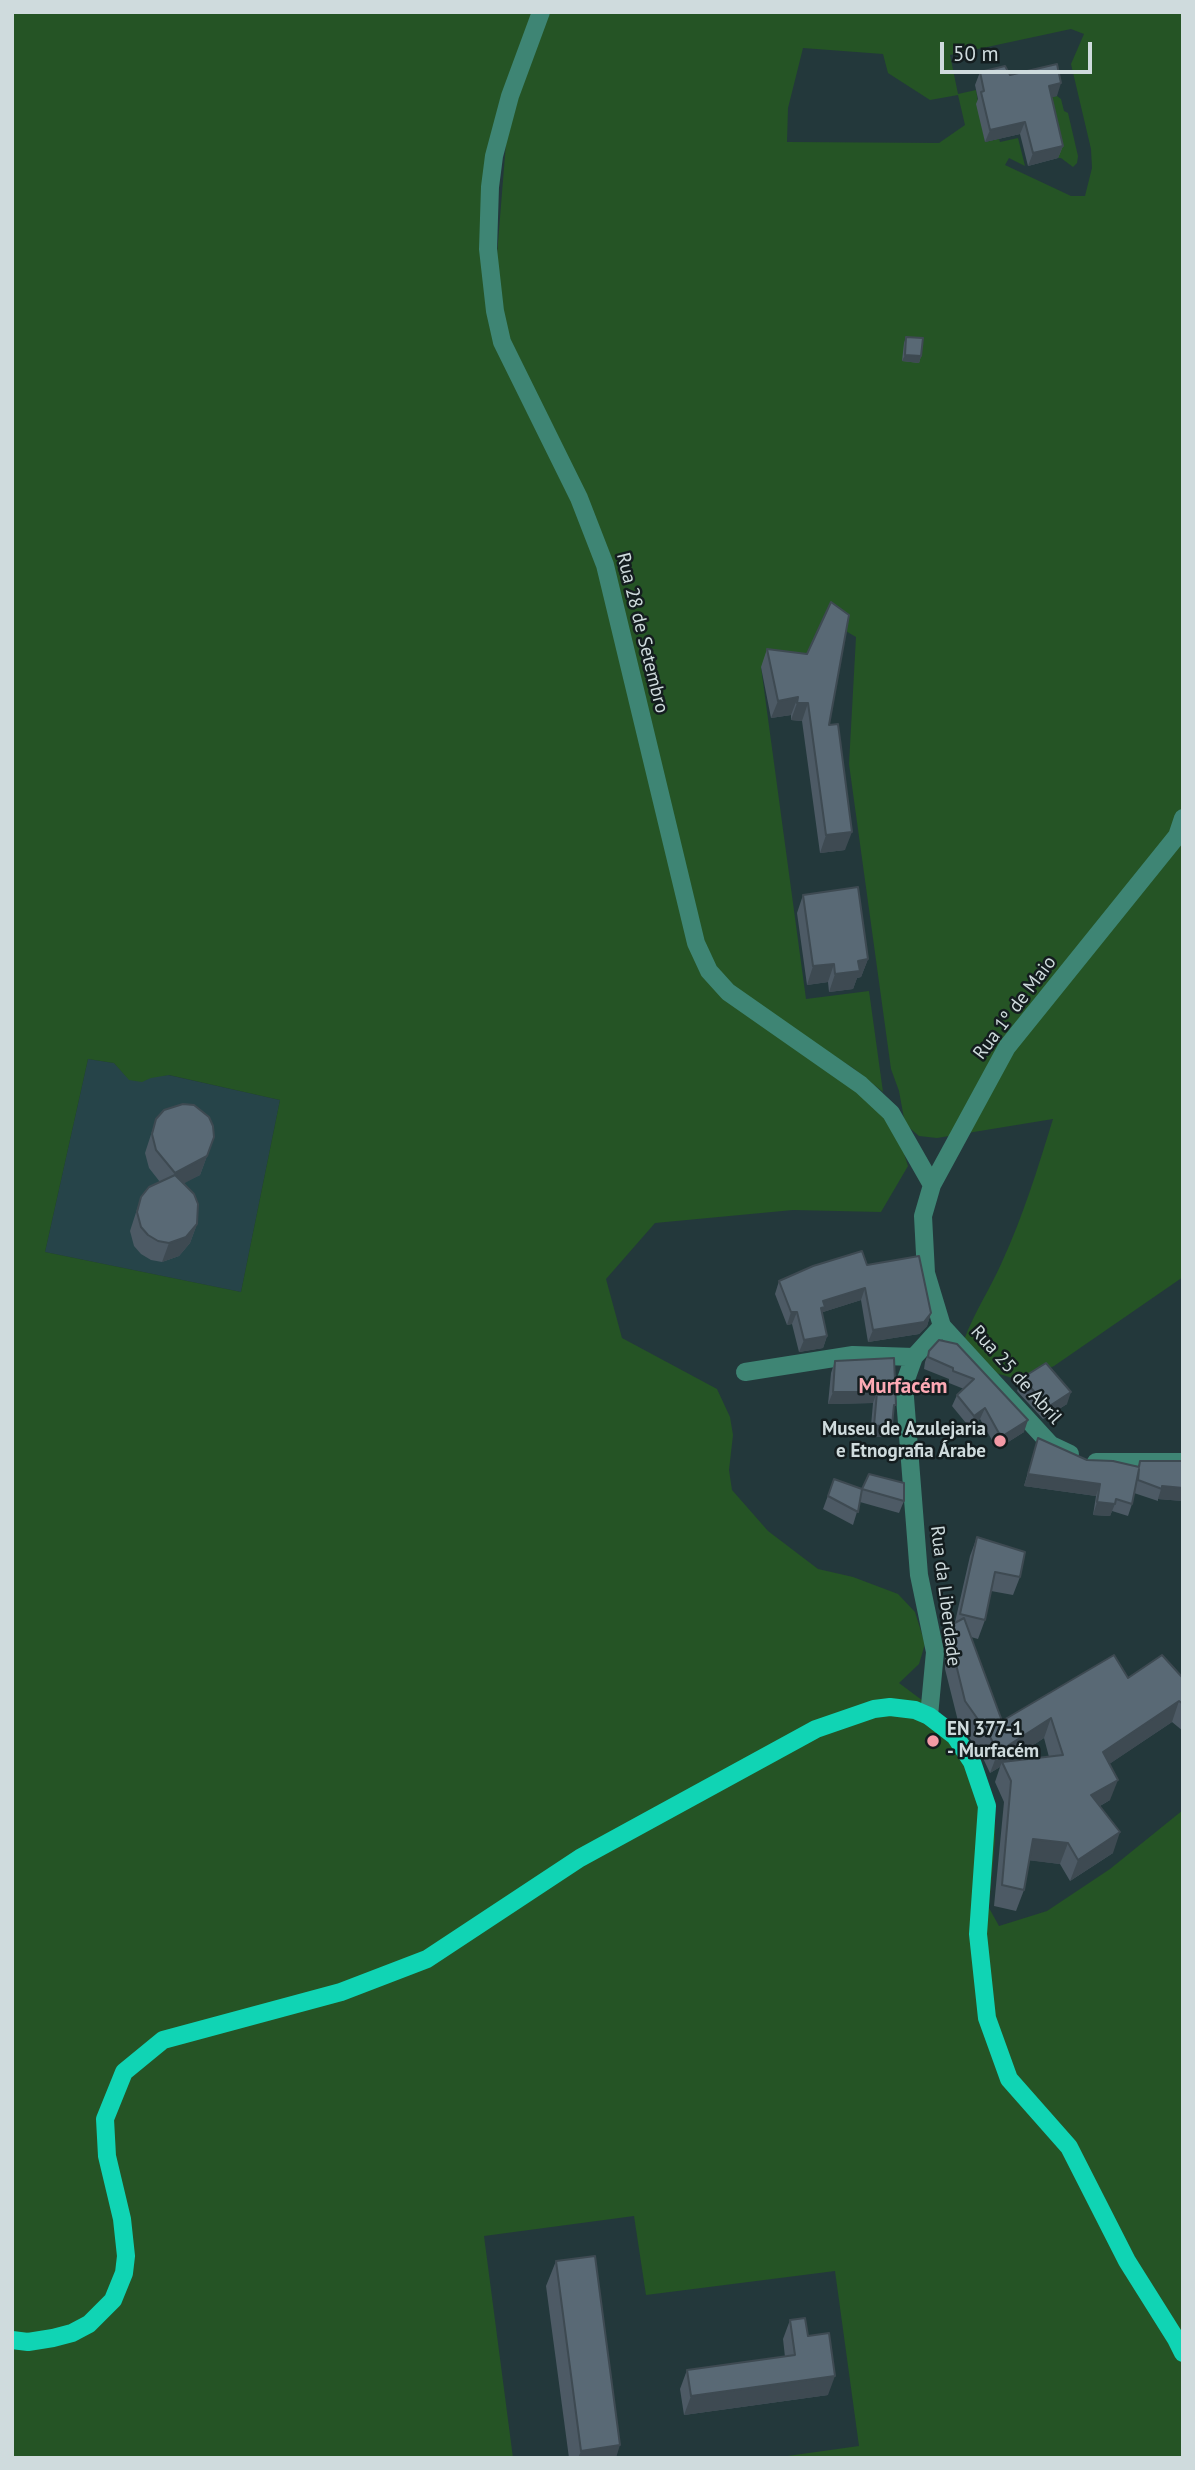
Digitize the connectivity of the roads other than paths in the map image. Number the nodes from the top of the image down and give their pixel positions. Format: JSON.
{"nodes":[{"id":1,"x":541,"y":12,"type":"edge"},
{"id":2,"x":1183,"y":818,"type":"edge"},
{"id":3,"x":932,"y":1185,"type":"junction"},
{"id":4,"x":942,"y":1326,"type":"junction"},
{"id":5,"x":915,"y":1356,"type":"junction"},
{"id":6,"x":745,"y":1372,"type":"dead end"},
{"id":7,"x":1183,"y":1462,"type":"edge"},
{"id":8,"x":929,"y":1716,"type":"junction"},
{"id":9,"x":12,"y":2340,"type":"edge"},
{"id":10,"x":1183,"y":2353,"type":"edge"}],
"edges":[{"from":1,"to":3,"type":"street","name":"Rua 28 de Setembro"},
{"from":2,"to":3,"type":"street","name":"Rua 1º de Maio"},
{"from":3,"to":4,"type":"street","name":"Rua 1º de Maio"},
{"from":4,"to":5,"type":"street"},
{"from":4,"to":7,"type":"street","name":"Rua 25 de Abril"},
{"from":5,"to":6,"type":"street"},
{"from":5,"to":8,"type":"street","name":"Rua da Liberdade"},
{"from":8,"to":9,"type":"main road"},
{"from":8,"to":10,"type":"main road"}]}
